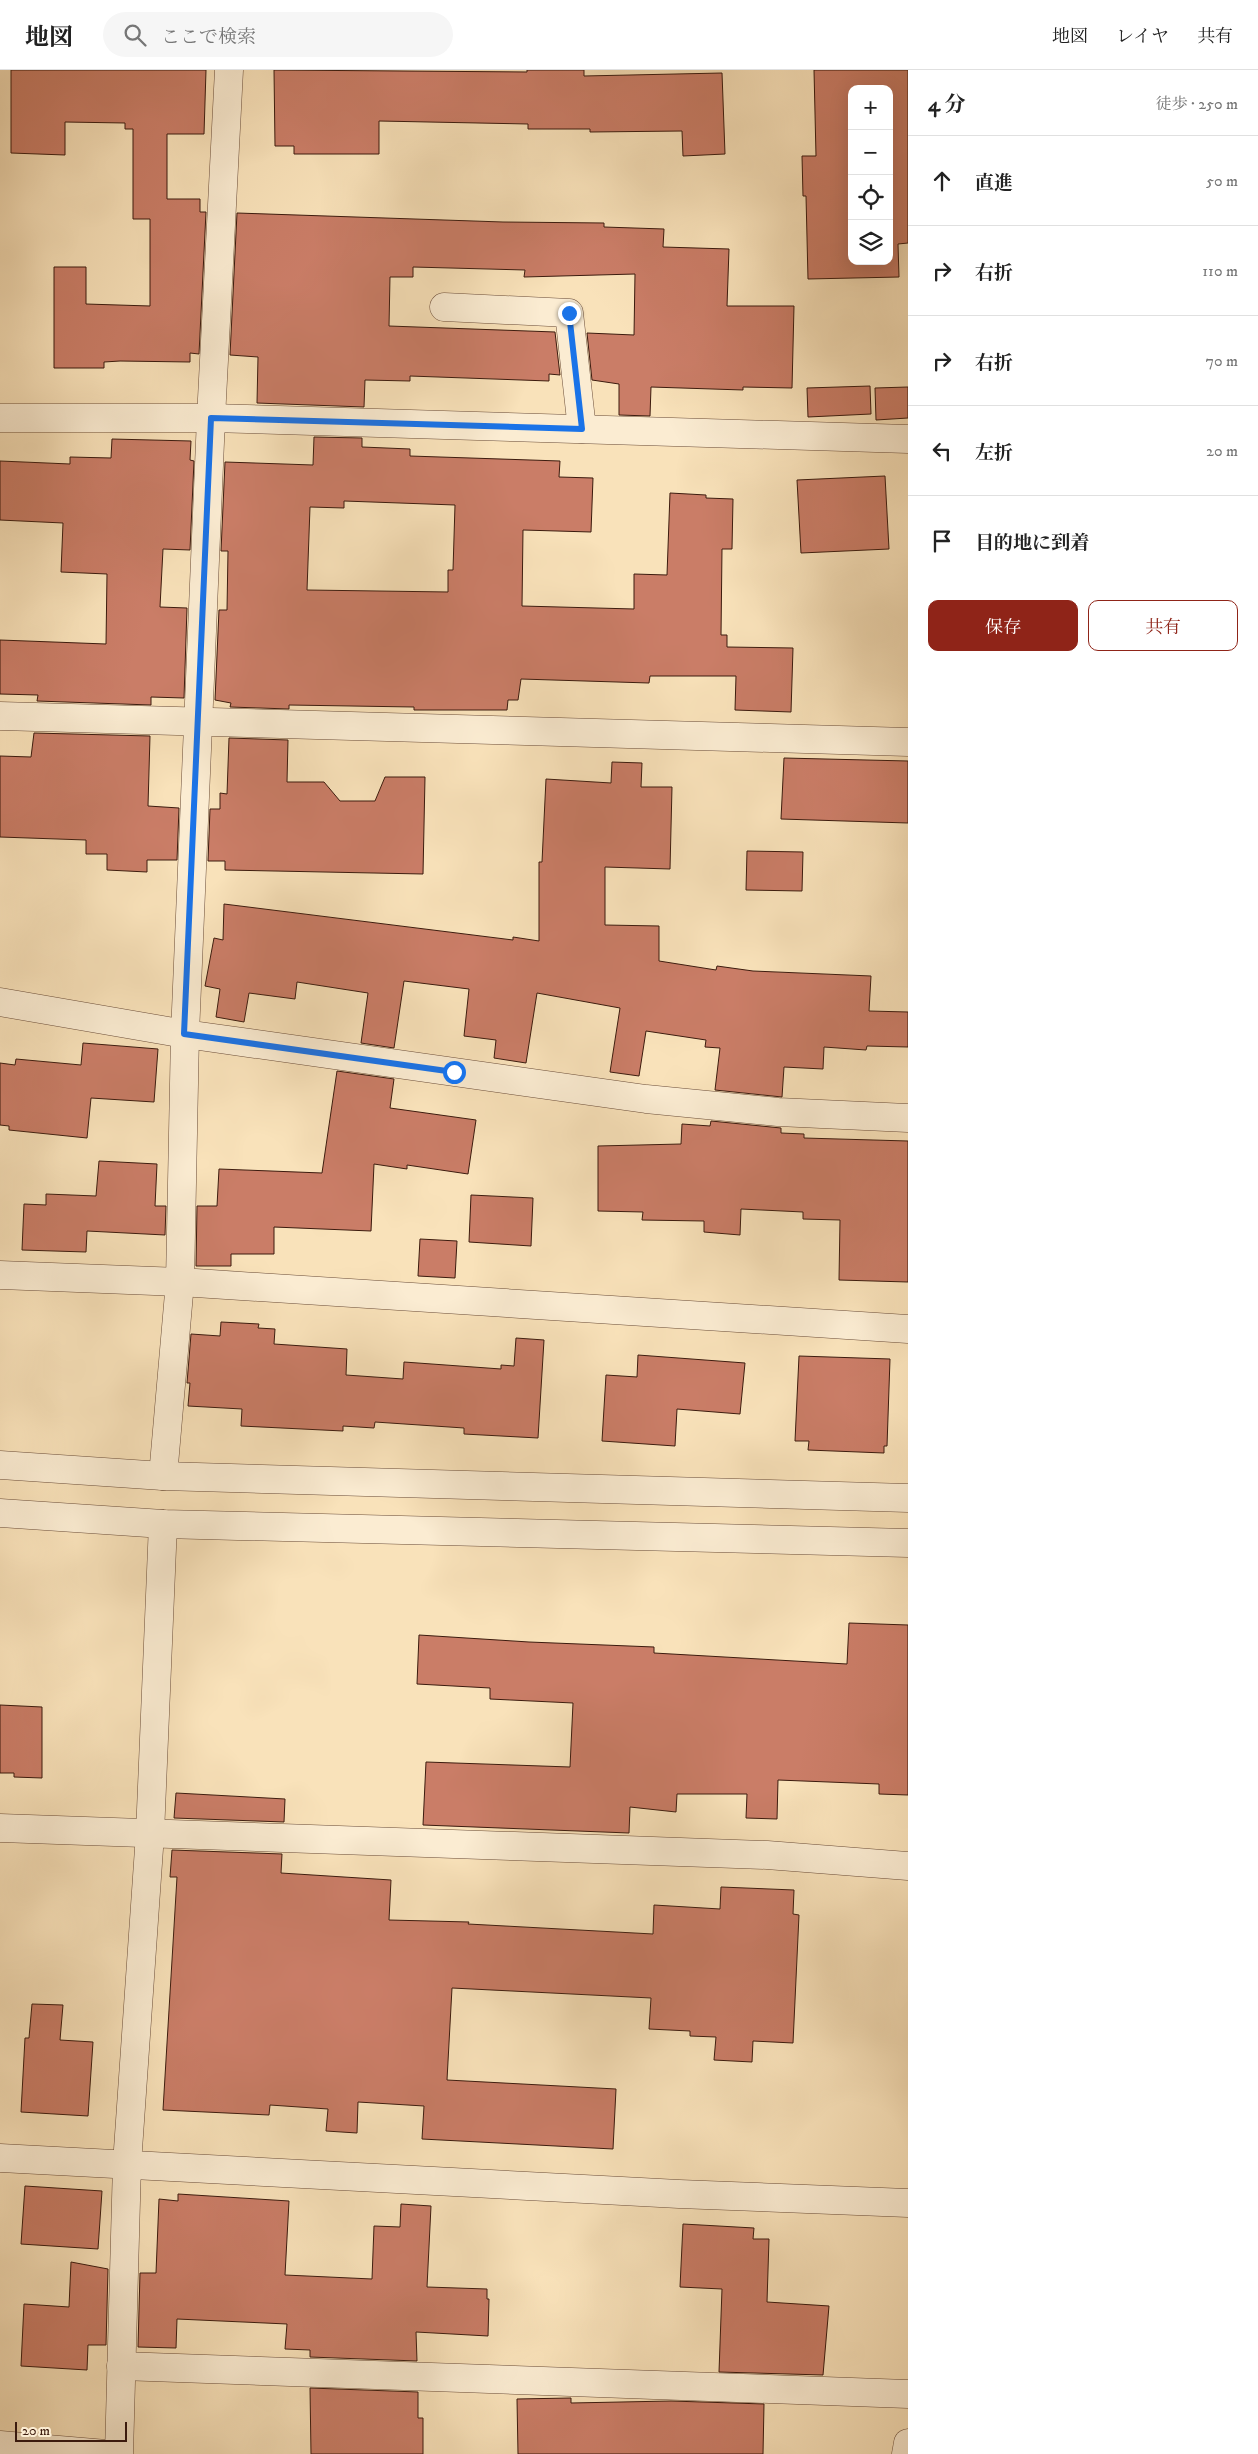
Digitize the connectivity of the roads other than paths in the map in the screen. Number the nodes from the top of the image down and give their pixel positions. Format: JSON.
{"nodes":[{"id":1,"x":229,"y":70,"type":"edge"},
{"id":2,"x":444,"y":307,"type":"dead end"},
{"id":3,"x":0,"y":418,"type":"edge"},
{"id":4,"x":211,"y":418,"type":"junction"},
{"id":5,"x":582,"y":429,"type":"junction"},
{"id":6,"x":908,"y":439,"type":"edge"},
{"id":7,"x":0,"y":716,"type":"edge"},
{"id":8,"x":199,"y":721,"type":"junction"},
{"id":9,"x":908,"y":742,"type":"edge"},
{"id":10,"x":0,"y":1002,"type":"edge"},
{"id":11,"x":184,"y":1034,"type":"junction"},
{"id":12,"x":908,"y":1118,"type":"edge"},
{"id":13,"x":0,"y":1275,"type":"edge"},
{"id":14,"x":180,"y":1282,"type":"junction"},
{"id":15,"x":908,"y":1329,"type":"edge"},
{"id":16,"x":0,"y":1465,"type":"edge"},
{"id":17,"x":163,"y":1476,"type":"junction"},
{"id":18,"x":908,"y":1498,"type":"edge"},
{"id":19,"x":0,"y":1513,"type":"edge"},
{"id":20,"x":163,"y":1524,"type":"junction"},
{"id":21,"x":908,"y":1543,"type":"edge"},
{"id":22,"x":0,"y":1828,"type":"edge"},
{"id":23,"x":150,"y":1834,"type":"junction"},
{"id":24,"x":908,"y":1866,"type":"edge"},
{"id":25,"x":0,"y":2158,"type":"edge"},
{"id":26,"x":127,"y":2164,"type":"junction"},
{"id":27,"x":908,"y":2203,"type":"edge"},
{"id":28,"x":121,"y":2366,"type":"junction"},
{"id":29,"x":908,"y":2394,"type":"edge"},
{"id":30,"x":908,"y":2443,"type":"edge"},
{"id":31,"x":0,"y":2445,"type":"edge"},
{"id":32,"x":106,"y":2454,"type":"edge"},
{"id":33,"x":118,"y":2454,"type":"edge"},
{"id":34,"x":906,"y":2454,"type":"edge"}],
"edges":[{"from":1,"to":4,"type":"street"},
{"from":2,"to":5,"type":"street"},
{"from":3,"to":4,"type":"street"},
{"from":4,"to":5,"type":"street"},
{"from":4,"to":8,"type":"street"},
{"from":5,"to":6,"type":"street"},
{"from":7,"to":8,"type":"street"},
{"from":8,"to":9,"type":"street"},
{"from":8,"to":11,"type":"street"},
{"from":10,"to":11,"type":"street"},
{"from":11,"to":12,"type":"street"},
{"from":11,"to":14,"type":"street"},
{"from":13,"to":14,"type":"street"},
{"from":14,"to":15,"type":"street"},
{"from":14,"to":17,"type":"street"},
{"from":16,"to":17,"type":"street"},
{"from":17,"to":18,"type":"street"},
{"from":19,"to":20,"type":"street"},
{"from":20,"to":21,"type":"street"},
{"from":20,"to":23,"type":"street"},
{"from":22,"to":23,"type":"street"},
{"from":23,"to":24,"type":"street"},
{"from":23,"to":26,"type":"street"},
{"from":25,"to":26,"type":"street"},
{"from":26,"to":27,"type":"street"},
{"from":26,"to":28,"type":"street"},
{"from":28,"to":29,"type":"street"},
{"from":28,"to":33,"type":"street"},
{"from":30,"to":34,"type":"street"},
{"from":31,"to":32,"type":"street"}]}
